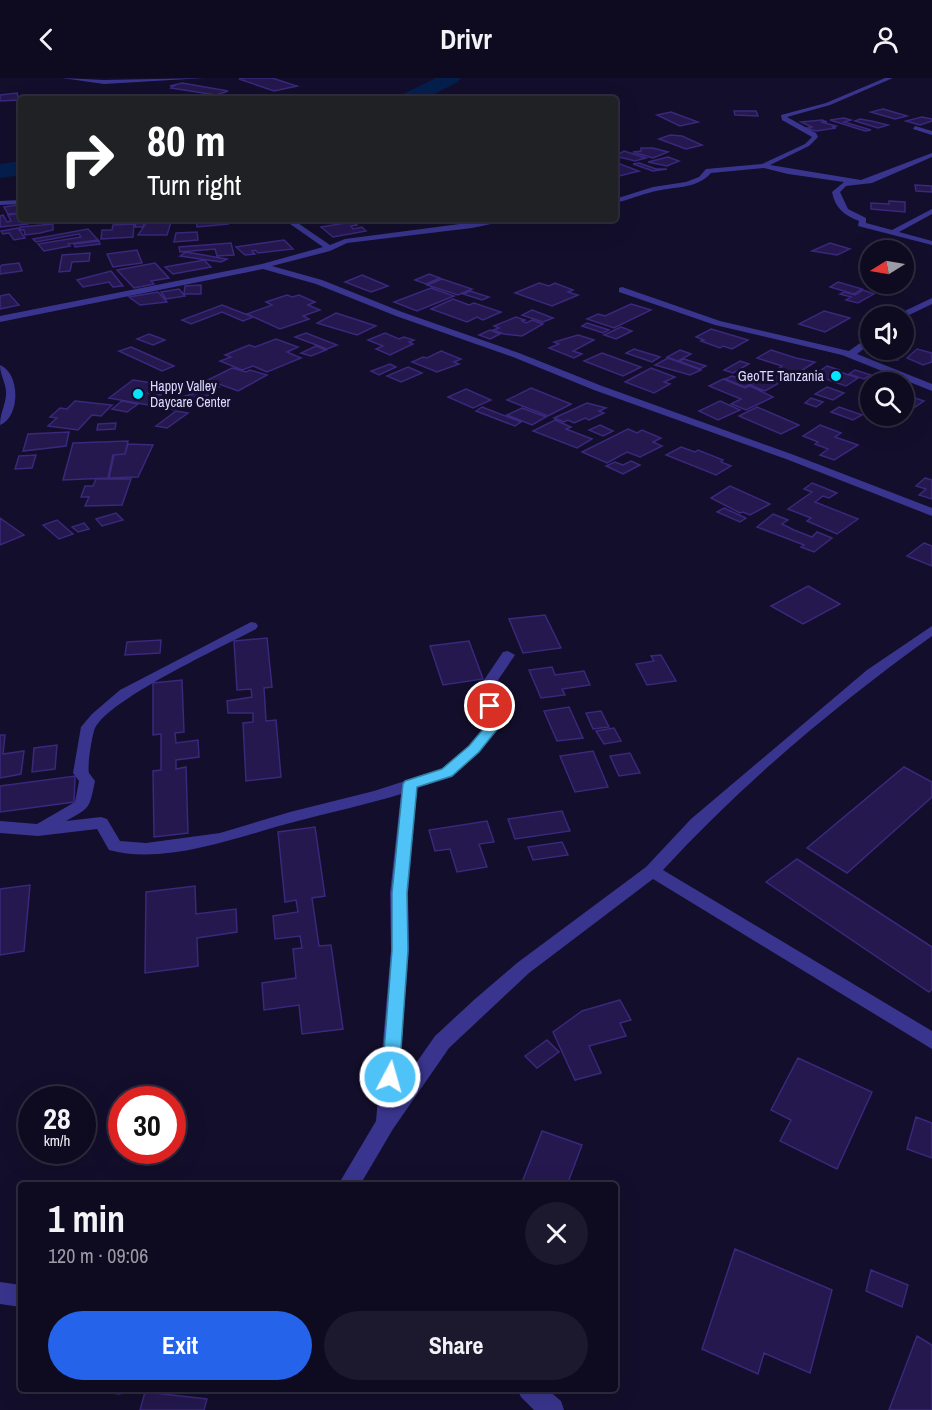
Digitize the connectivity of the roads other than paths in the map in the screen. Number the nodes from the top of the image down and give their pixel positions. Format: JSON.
{"nodes":[{"id":1,"x":65,"y":78,"type":"edge"},
{"id":2,"x":202,"y":78,"type":"edge"},
{"id":3,"x":890,"y":78,"type":"edge"},
{"id":4,"x":915,"y":128,"type":"dead end"},
{"id":5,"x":932,"y":133,"type":"edge"},
{"id":6,"x":932,"y":154,"type":"edge"},
{"id":7,"x":763,"y":166,"type":"junction"},
{"id":8,"x":862,"y":182,"type":"junction"},
{"id":9,"x":618,"y":200,"type":"edge"},
{"id":10,"x":18,"y":202,"type":"edge"},
{"id":11,"x":0,"y":203,"type":"edge"},
{"id":12,"x":932,"y":211,"type":"edge"},
{"id":13,"x":292,"y":222,"type":"edge"},
{"id":14,"x":494,"y":222,"type":"edge"},
{"id":15,"x":892,"y":234,"type":"junction"},
{"id":16,"x":932,"y":243,"type":"edge"},
{"id":17,"x":327,"y":249,"type":"junction"},
{"id":18,"x":263,"y":266,"type":"junction"},
{"id":19,"x":622,"y":290,"type":"dead end"},
{"id":20,"x":932,"y":301,"type":"edge"},
{"id":21,"x":914,"y":309,"type":"edge"},
{"id":22,"x":0,"y":319,"type":"edge"},
{"id":23,"x":860,"y":346,"type":"edge"},
{"id":24,"x":850,"y":354,"type":"junction"},
{"id":25,"x":0,"y":368,"type":"edge"},
{"id":26,"x":932,"y":388,"type":"edge"},
{"id":27,"x":0,"y":422,"type":"edge"},
{"id":28,"x":932,"y":512,"type":"edge"},
{"id":29,"x":251,"y":626,"type":"dead end"},
{"id":30,"x":932,"y":630,"type":"edge"},
{"id":31,"x":508,"y":655,"type":"dead end"},
{"id":32,"x":410,"y":784,"type":"junction"},
{"id":33,"x":0,"y":827,"type":"edge"},
{"id":34,"x":38,"y":830,"type":"junction"},
{"id":35,"x":652,"y":871,"type":"junction"},
{"id":36,"x":932,"y":1041,"type":"edge"},
{"id":37,"x":386,"y":1123,"type":"junction"},
{"id":38,"x":352,"y":1182,"type":"edge"},
{"id":39,"x":0,"y":1293,"type":"edge"},
{"id":40,"x":18,"y":1296,"type":"edge"},
{"id":41,"x":532,"y":1392,"type":"edge"},
{"id":42,"x":552,"y":1410,"type":"edge"}],
"edges":[{"from":1,"to":2,"type":"street"},
{"from":3,"to":7,"type":"street"},
{"from":4,"to":5,"type":"street"},
{"from":6,"to":8,"type":"street"},
{"from":7,"to":8,"type":"street"},
{"from":7,"to":9,"type":"street"},
{"from":8,"to":15,"type":"street"},
{"from":10,"to":11,"type":"street"},
{"from":12,"to":15,"type":"street"},
{"from":13,"to":17,"type":"street"},
{"from":14,"to":17,"type":"street"},
{"from":15,"to":16,"type":"street"},
{"from":17,"to":18,"type":"street"},
{"from":18,"to":22,"type":"street"},
{"from":18,"to":28,"type":"street"},
{"from":19,"to":24,"type":"street"},
{"from":20,"to":21,"type":"street"},
{"from":23,"to":24,"type":"street"},
{"from":24,"to":26,"type":"street"},
{"from":25,"to":27,"type":"street"},
{"from":29,"to":34,"type":"street"},
{"from":30,"to":35,"type":"street"},
{"from":31,"to":32,"type":"street"},
{"from":32,"to":34,"type":"street"},
{"from":32,"to":37,"type":"street"},
{"from":33,"to":34,"type":"street"},
{"from":35,"to":36,"type":"street"},
{"from":35,"to":37,"type":"street"},
{"from":37,"to":38,"type":"street"},
{"from":39,"to":40,"type":"street"},
{"from":41,"to":42,"type":"street"}]}
